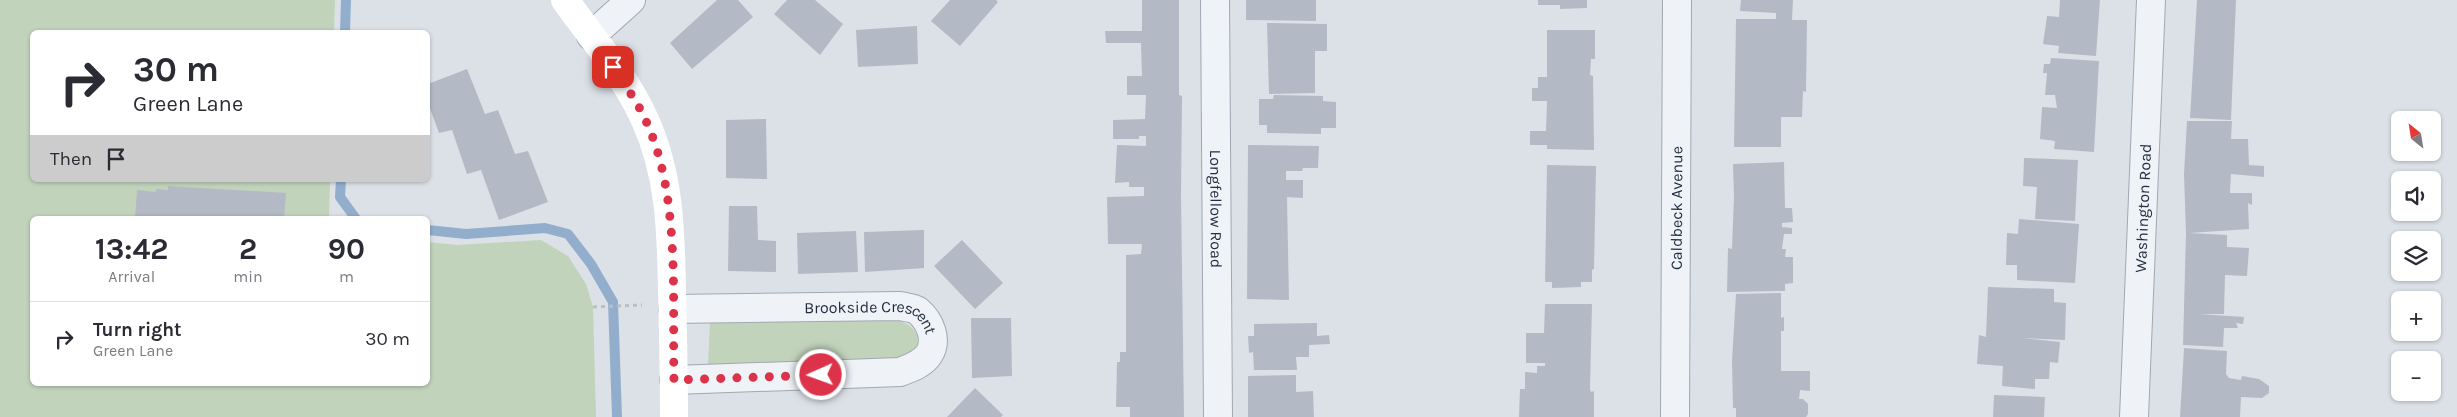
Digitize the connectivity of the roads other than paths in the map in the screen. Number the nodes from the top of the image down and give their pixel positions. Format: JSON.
{"nodes":[{"id":1,"x":565,"y":0,"type":"edge"},
{"id":2,"x":631,"y":0,"type":"edge"},
{"id":3,"x":1215,"y":0,"type":"edge"},
{"id":4,"x":1676,"y":0,"type":"edge"},
{"id":5,"x":2151,"y":0,"type":"edge"},
{"id":6,"x":591,"y":36,"type":"junction"},
{"id":7,"x":673,"y":309,"type":"junction"},
{"id":8,"x":674,"y":380,"type":"junction"},
{"id":9,"x":674,"y":417,"type":"edge"},
{"id":10,"x":1218,"y":417,"type":"edge"},
{"id":11,"x":1675,"y":417,"type":"edge"},
{"id":12,"x":2134,"y":417,"type":"edge"}],
"edges":[{"from":1,"to":6,"type":"street"},
{"from":2,"to":6,"type":"street"},
{"from":3,"to":10,"type":"street","name":"Longfellow Road"},
{"from":4,"to":11,"type":"street","name":"Caldbeck Avenue"},
{"from":5,"to":12,"type":"street","name":"Washington Road"},
{"from":6,"to":7,"type":"street"},
{"from":7,"to":8,"type":"street"},
{"from":7,"to":8,"type":"street","name":"Brookside Crescent"},
{"from":8,"to":9,"type":"street"}]}
